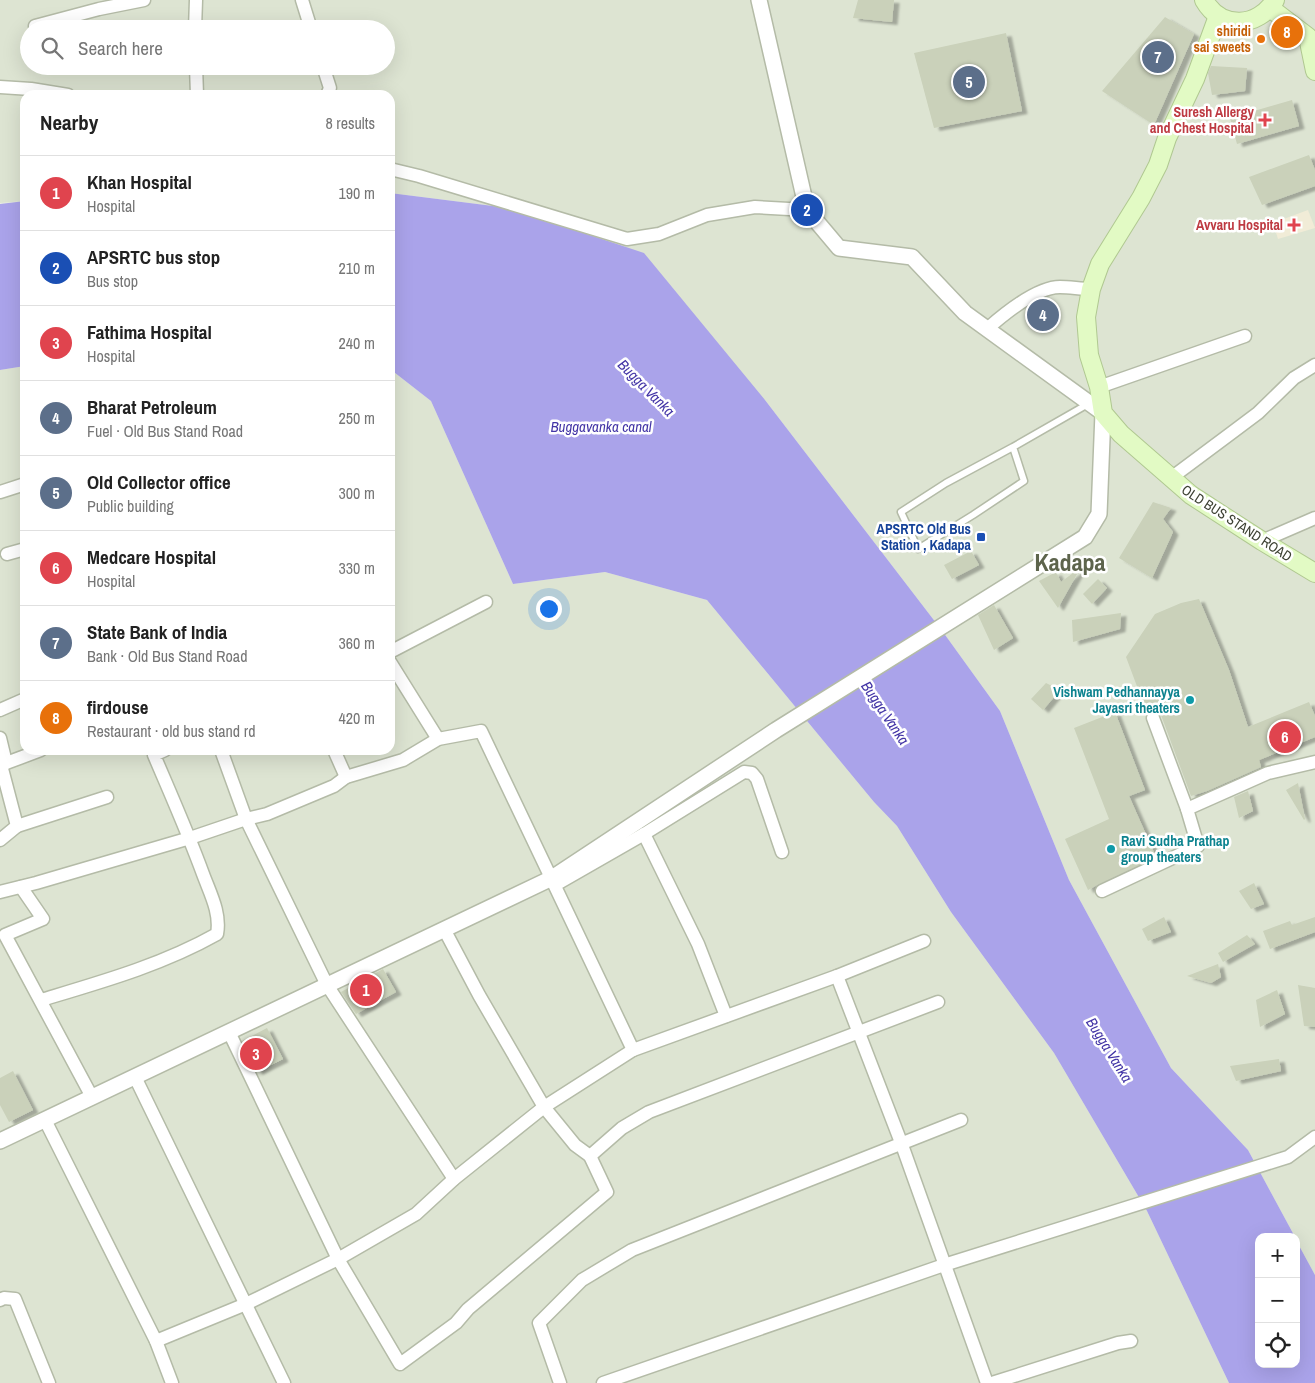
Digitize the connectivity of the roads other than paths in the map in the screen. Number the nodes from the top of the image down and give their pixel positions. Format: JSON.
{"nodes":[{"id":1,"x":144,"y":0,"type":"edge"},
{"id":2,"x":196,"y":0,"type":"edge"},
{"id":3,"x":302,"y":0,"type":"edge"},
{"id":4,"x":759,"y":0,"type":"edge"},
{"id":5,"x":1204,"y":0,"type":"edge"},
{"id":6,"x":1272,"y":4,"type":"edge"},
{"id":7,"x":1218,"y":16,"type":"junction"},
{"id":8,"x":58,"y":20,"type":"edge"},
{"id":9,"x":195,"y":20,"type":"edge"},
{"id":10,"x":308,"y":20,"type":"edge"},
{"id":11,"x":1311,"y":35,"type":"edge"},
{"id":12,"x":1315,"y":71,"type":"edge"},
{"id":13,"x":196,"y":75,"type":"edge"},
{"id":14,"x":326,"y":75,"type":"edge"},
{"id":15,"x":0,"y":87,"type":"edge"},
{"id":16,"x":37,"y":90,"type":"edge"},
{"id":17,"x":197,"y":90,"type":"edge"},
{"id":18,"x":329,"y":90,"type":"edge"},
{"id":19,"x":395,"y":170,"type":"edge"},
{"id":20,"x":807,"y":210,"type":"junction"},
{"id":21,"x":1091,"y":290,"type":"junction"},
{"id":22,"x":987,"y":329,"type":"junction"},
{"id":23,"x":1245,"y":336,"type":"dead end"},
{"id":24,"x":1315,"y":365,"type":"edge"},
{"id":25,"x":1099,"y":387,"type":"junction"},
{"id":26,"x":1096,"y":408,"type":"junction"},
{"id":27,"x":1013,"y":448,"type":"junction"},
{"id":28,"x":1171,"y":478,"type":"junction"},
{"id":29,"x":20,"y":486,"type":"edge"},
{"id":30,"x":0,"y":492,"type":"edge"},
{"id":31,"x":1315,"y":518,"type":"edge"},
{"id":32,"x":1262,"y":541,"type":"junction"},
{"id":33,"x":20,"y":550,"type":"edge"},
{"id":34,"x":7,"y":554,"type":"dead end"},
{"id":35,"x":1315,"y":573,"type":"edge"},
{"id":36,"x":486,"y":602,"type":"dead end"},
{"id":37,"x":395,"y":649,"type":"edge"},
{"id":38,"x":395,"y":670,"type":"edge"},
{"id":39,"x":20,"y":701,"type":"edge"},
{"id":40,"x":0,"y":710,"type":"edge"},
{"id":41,"x":1153,"y":718,"type":"dead end"},
{"id":42,"x":0,"y":738,"type":"edge"},
{"id":43,"x":438,"y":739,"type":"junction"},
{"id":44,"x":28,"y":755,"type":"edge"},
{"id":45,"x":154,"y":755,"type":"edge"},
{"id":46,"x":223,"y":755,"type":"edge"},
{"id":47,"x":336,"y":755,"type":"edge"},
{"id":48,"x":1315,"y":762,"type":"edge"},
{"id":49,"x":6,"y":763,"type":"junction"},
{"id":50,"x":346,"y":777,"type":"junction"},
{"id":51,"x":107,"y":797,"type":"dead end"},
{"id":52,"x":1186,"y":809,"type":"junction"},
{"id":53,"x":246,"y":819,"type":"junction"},
{"id":54,"x":17,"y":826,"type":"junction"},
{"id":55,"x":644,"y":834,"type":"junction"},
{"id":56,"x":190,"y":838,"type":"junction"},
{"id":57,"x":0,"y":840,"type":"edge"},
{"id":58,"x":782,"y":852,"type":"dead end"},
{"id":59,"x":553,"y":882,"type":"junction"},
{"id":60,"x":21,"y":887,"type":"junction"},
{"id":61,"x":1102,"y":891,"type":"dead end"},
{"id":62,"x":0,"y":892,"type":"edge"},
{"id":63,"x":444,"y":929,"type":"junction"},
{"id":64,"x":924,"y":942,"type":"dead end"},
{"id":65,"x":838,"y":976,"type":"junction"},
{"id":66,"x":327,"y":985,"type":"junction"},
{"id":67,"x":41,"y":1000,"type":"junction"},
{"id":68,"x":938,"y":1002,"type":"dead end"},
{"id":69,"x":726,"y":1016,"type":"junction"},
{"id":70,"x":230,"y":1032,"type":"junction"},
{"id":71,"x":858,"y":1032,"type":"junction"},
{"id":72,"x":633,"y":1050,"type":"junction"},
{"id":73,"x":135,"y":1077,"type":"junction"},
{"id":74,"x":92,"y":1097,"type":"junction"},
{"id":75,"x":544,"y":1107,"type":"junction"},
{"id":76,"x":45,"y":1120,"type":"junction"},
{"id":77,"x":961,"y":1120,"type":"dead end"},
{"id":78,"x":1315,"y":1137,"type":"edge"},
{"id":79,"x":0,"y":1141,"type":"edge"},
{"id":80,"x":902,"y":1145,"type":"junction"},
{"id":81,"x":590,"y":1156,"type":"junction"},
{"id":82,"x":454,"y":1179,"type":"junction"},
{"id":83,"x":338,"y":1259,"type":"junction"},
{"id":84,"x":944,"y":1265,"type":"junction"},
{"id":85,"x":1,"y":1296,"type":"edge"},
{"id":86,"x":246,"y":1304,"type":"junction"},
{"id":87,"x":1131,"y":1340,"type":"dead end"},
{"id":88,"x":156,"y":1341,"type":"junction"},
{"id":89,"x":49,"y":1383,"type":"edge"},
{"id":90,"x":172,"y":1383,"type":"edge"},
{"id":91,"x":284,"y":1383,"type":"edge"},
{"id":92,"x":560,"y":1383,"type":"edge"},
{"id":93,"x":603,"y":1383,"type":"edge"},
{"id":94,"x":987,"y":1383,"type":"edge"},
{"id":95,"x":992,"y":1383,"type":"edge"}],
"edges":[{"from":1,"to":8,"type":"street"},
{"from":2,"to":9,"type":"street"},
{"from":3,"to":10,"type":"street"},
{"from":4,"to":20,"type":"street"},
{"from":5,"to":7,"type":"main road"},
{"from":6,"to":7,"type":"main road"},
{"from":6,"to":11,"type":"main road"},
{"from":7,"to":21,"type":"main road"},
{"from":11,"to":12,"type":"main road"},
{"from":13,"to":17,"type":"street"},
{"from":14,"to":18,"type":"street"},
{"from":15,"to":16,"type":"street"},
{"from":19,"to":20,"type":"street"},
{"from":20,"to":22,"type":"street"},
{"from":21,"to":22,"type":"street"},
{"from":21,"to":25,"type":"main road"},
{"from":22,"to":26,"type":"street"},
{"from":23,"to":25,"type":"street"},
{"from":24,"to":28,"type":"street"},
{"from":25,"to":26,"type":"main road"},
{"from":26,"to":27,"type":"lane"},
{"from":26,"to":28,"type":"main road","name":"OLD BUS STAND ROAD"},
{"from":26,"to":59,"type":"street"},
{"from":27,"to":27,"type":"lane"},
{"from":28,"to":32,"type":"main road","name":"OLD BUS STAND ROAD"},
{"from":29,"to":30,"type":"street"},
{"from":31,"to":32,"type":"street"},
{"from":32,"to":35,"type":"main road","name":"OLD BUS STAND ROAD"},
{"from":33,"to":34,"type":"street"},
{"from":36,"to":37,"type":"street"},
{"from":38,"to":43,"type":"street"},
{"from":39,"to":40,"type":"street"},
{"from":41,"to":52,"type":"street"},
{"from":42,"to":49,"type":"street"},
{"from":43,"to":50,"type":"street"},
{"from":43,"to":59,"type":"street"},
{"from":44,"to":49,"type":"street"},
{"from":45,"to":56,"type":"street"},
{"from":46,"to":53,"type":"street"},
{"from":47,"to":50,"type":"street"},
{"from":48,"to":52,"type":"street"},
{"from":49,"to":54,"type":"street"},
{"from":50,"to":53,"type":"street"},
{"from":51,"to":54,"type":"street"},
{"from":52,"to":61,"type":"street"},
{"from":53,"to":56,"type":"street"},
{"from":53,"to":66,"type":"street"},
{"from":54,"to":57,"type":"street"},
{"from":55,"to":58,"type":"street"},
{"from":55,"to":59,"type":"street"},
{"from":55,"to":69,"type":"street"},
{"from":56,"to":60,"type":"street"},
{"from":56,"to":67,"type":"street"},
{"from":59,"to":63,"type":"street"},
{"from":59,"to":72,"type":"street"},
{"from":60,"to":62,"type":"street"},
{"from":60,"to":67,"type":"street"},
{"from":63,"to":66,"type":"street"},
{"from":63,"to":75,"type":"street"},
{"from":64,"to":65,"type":"street"},
{"from":65,"to":69,"type":"street"},
{"from":65,"to":71,"type":"street"},
{"from":66,"to":70,"type":"street"},
{"from":66,"to":82,"type":"street"},
{"from":67,"to":74,"type":"street"},
{"from":68,"to":71,"type":"street"},
{"from":69,"to":72,"type":"street"},
{"from":70,"to":73,"type":"street"},
{"from":70,"to":83,"type":"street"},
{"from":71,"to":80,"type":"street"},
{"from":71,"to":81,"type":"street"},
{"from":72,"to":75,"type":"street"},
{"from":73,"to":74,"type":"street"},
{"from":73,"to":86,"type":"street"},
{"from":74,"to":76,"type":"street"},
{"from":75,"to":81,"type":"street"},
{"from":75,"to":82,"type":"street"},
{"from":76,"to":79,"type":"street"},
{"from":76,"to":88,"type":"street"},
{"from":77,"to":80,"type":"street"},
{"from":78,"to":84,"type":"street"},
{"from":80,"to":84,"type":"street"},
{"from":80,"to":92,"type":"street"},
{"from":81,"to":83,"type":"street"},
{"from":82,"to":83,"type":"street"},
{"from":83,"to":86,"type":"street"},
{"from":84,"to":93,"type":"street"},
{"from":84,"to":94,"type":"street"},
{"from":85,"to":89,"type":"street"},
{"from":86,"to":88,"type":"street"},
{"from":86,"to":91,"type":"street"},
{"from":87,"to":95,"type":"street"},
{"from":88,"to":90,"type":"street"}]}
